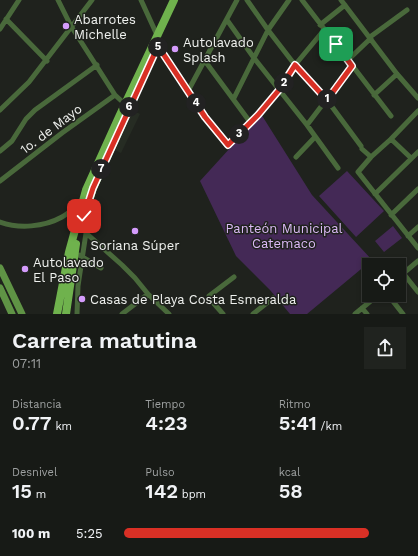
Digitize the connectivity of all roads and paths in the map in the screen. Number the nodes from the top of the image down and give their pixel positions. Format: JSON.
{"nodes":[{"id":1,"x":19,"y":0,"type":"edge"},
{"id":2,"x":58,"y":0,"type":"edge"},
{"id":3,"x":92,"y":0,"type":"edge"},
{"id":4,"x":141,"y":0,"type":"edge"},
{"id":5,"x":174,"y":0,"type":"edge"},
{"id":6,"x":180,"y":0,"type":"edge"},
{"id":7,"x":237,"y":0,"type":"edge"},
{"id":8,"x":247,"y":0,"type":"edge"},
{"id":9,"x":289,"y":0,"type":"edge"},
{"id":10,"x":302,"y":0,"type":"edge"},
{"id":11,"x":343,"y":2,"type":"edge"},
{"id":12,"x":407,"y":10,"type":"dead end"},
{"id":13,"x":6,"y":19,"type":"junction"},
{"id":14,"x":227,"y":20,"type":"junction"},
{"id":15,"x":71,"y":26,"type":"junction"},
{"id":16,"x":322,"y":27,"type":"junction"},
{"id":17,"x":0,"y":29,"type":"edge"},
{"id":18,"x":268,"y":30,"type":"junction"},
{"id":19,"x":157,"y":35,"type":"junction"},
{"id":20,"x":371,"y":38,"type":"junction"},
{"id":21,"x":158,"y":46,"type":"junction"},
{"id":22,"x":254,"y":58,"type":"junction"},
{"id":23,"x":348,"y":60,"type":"junction"},
{"id":24,"x":47,"y":61,"type":"junction"},
{"id":25,"x":205,"y":61,"type":"junction"},
{"id":26,"x":97,"y":65,"type":"junction"},
{"id":27,"x":295,"y":65,"type":"junction"},
{"id":28,"x":352,"y":66,"type":"junction"},
{"id":29,"x":397,"y":74,"type":"junction"},
{"id":30,"x":279,"y":90,"type":"junction"},
{"id":31,"x":188,"y":91,"type":"junction"},
{"id":32,"x":115,"y":95,"type":"junction"},
{"id":33,"x":374,"y":95,"type":"junction"},
{"id":34,"x":234,"y":98,"type":"junction"},
{"id":35,"x":418,"y":98,"type":"edge"},
{"id":36,"x":327,"y":100,"type":"junction"},
{"id":37,"x":127,"y":106,"type":"junction"},
{"id":38,"x":0,"y":110,"type":"edge"},
{"id":39,"x":418,"y":111,"type":"edge"},
{"id":40,"x":390,"y":116,"type":"dead end"},
{"id":41,"x":250,"y":122,"type":"junction"},
{"id":42,"x":307,"y":125,"type":"junction"},
{"id":43,"x":315,"y":137,"type":"junction"},
{"id":44,"x":392,"y":139,"type":"junction"},
{"id":45,"x":0,"y":151,"type":"edge"},
{"id":46,"x":418,"y":152,"type":"edge"},
{"id":47,"x":296,"y":157,"type":"dead end"},
{"id":48,"x":371,"y":157,"type":"junction"},
{"id":49,"x":411,"y":158,"type":"junction"},
{"id":50,"x":338,"y":168,"type":"dead end"},
{"id":51,"x":0,"y":181,"type":"edge"},
{"id":52,"x":418,"y":189,"type":"edge"},
{"id":53,"x":375,"y":194,"type":"junction"},
{"id":54,"x":83,"y":201,"type":"junction"},
{"id":55,"x":391,"y":215,"type":"junction"},
{"id":56,"x":92,"y":217,"type":"dead end"},
{"id":57,"x":0,"y":222,"type":"edge"},
{"id":58,"x":418,"y":227,"type":"edge"},
{"id":59,"x":86,"y":234,"type":"junction"},
{"id":60,"x":408,"y":236,"type":"junction"},
{"id":61,"x":418,"y":248,"type":"edge"},
{"id":62,"x":75,"y":254,"type":"junction"},
{"id":63,"x":418,"y":262,"type":"edge"},
{"id":64,"x":0,"y":268,"type":"edge"},
{"id":65,"x":101,"y":268,"type":"dead end"},
{"id":66,"x":406,"y":271,"type":"edge"},
{"id":67,"x":234,"y":277,"type":"dead end"},
{"id":68,"x":406,"y":280,"type":"edge"},
{"id":69,"x":0,"y":288,"type":"edge"},
{"id":70,"x":418,"y":292,"type":"edge"},
{"id":71,"x":148,"y":294,"type":"junction"},
{"id":72,"x":274,"y":298,"type":"dead end"},
{"id":73,"x":369,"y":302,"type":"edge"},
{"id":74,"x":394,"y":302,"type":"edge"},
{"id":75,"x":362,"y":308,"type":"junction"},
{"id":76,"x":12,"y":314,"type":"edge"},
{"id":77,"x":22,"y":314,"type":"edge"},
{"id":78,"x":57,"y":314,"type":"edge"},
{"id":79,"x":66,"y":314,"type":"edge"},
{"id":80,"x":77,"y":314,"type":"edge"},
{"id":81,"x":122,"y":314,"type":"edge"},
{"id":82,"x":169,"y":314,"type":"edge"},
{"id":83,"x":223,"y":314,"type":"edge"},
{"id":84,"x":253,"y":314,"type":"edge"},
{"id":85,"x":354,"y":314,"type":"edge"},
{"id":86,"x":367,"y":314,"type":"edge"},
{"id":87,"x":403,"y":314,"type":"edge"}],
"edges":[{"from":1,"to":13,"type":"street"},
{"from":2,"to":15,"type":"street"},
{"from":3,"to":15,"type":"street"},
{"from":4,"to":19,"type":"street"},
{"from":5,"to":19,"type":"main road"},
{"from":6,"to":21,"type":"main road"},
{"from":7,"to":14,"type":"street"},
{"from":8,"to":18,"type":"street"},
{"from":9,"to":18,"type":"street"},
{"from":10,"to":16,"type":"street"},
{"from":11,"to":16,"type":"street"},
{"from":11,"to":20,"type":"street"},
{"from":12,"to":20,"type":"street"},
{"from":13,"to":17,"type":"street"},
{"from":13,"to":24,"type":"street"},
{"from":14,"to":22,"type":"street"},
{"from":14,"to":25,"type":"street"},
{"from":15,"to":24,"type":"street"},
{"from":15,"to":26,"type":"street"},
{"from":16,"to":23,"type":"street"},
{"from":16,"to":27,"type":"street"},
{"from":18,"to":22,"type":"street"},
{"from":18,"to":27,"type":"street"},
{"from":19,"to":37,"type":"main road"},
{"from":20,"to":23,"type":"street"},
{"from":20,"to":29,"type":"street"},
{"from":21,"to":31,"type":"street"},
{"from":21,"to":37,"type":"main road"},
{"from":22,"to":30,"type":"street"},
{"from":22,"to":34,"type":"street"},
{"from":23,"to":28,"type":"street"},
{"from":24,"to":38,"type":"street"},
{"from":25,"to":31,"type":"street"},
{"from":25,"to":34,"type":"street"},
{"from":26,"to":32,"type":"street"},
{"from":26,"to":45,"type":"street"},
{"from":27,"to":30,"type":"street"},
{"from":27,"to":36,"type":"street"},
{"from":28,"to":33,"type":"street"},
{"from":28,"to":36,"type":"street"},
{"from":29,"to":33,"type":"street"},
{"from":29,"to":35,"type":"street"},
{"from":30,"to":41,"type":"street"},
{"from":30,"to":42,"type":"street"},
{"from":31,"to":41,"type":"street"},
{"from":32,"to":37,"type":"street"},
{"from":32,"to":51,"type":"street","name":"1o. de Mayo"},
{"from":33,"to":40,"type":"street"},
{"from":34,"to":41,"type":"street"},
{"from":36,"to":42,"type":"street"},
{"from":36,"to":48,"type":"street"},
{"from":37,"to":54,"type":"main road"},
{"from":37,"to":62,"type":"main road"},
{"from":39,"to":44,"type":"street"},
{"from":42,"to":43,"type":"street"},
{"from":43,"to":47,"type":"street"},
{"from":43,"to":50,"type":"street"},
{"from":44,"to":48,"type":"street"},
{"from":44,"to":49,"type":"street"},
{"from":46,"to":49,"type":"street"},
{"from":48,"to":53,"type":"street"},
{"from":49,"to":53,"type":"street"},
{"from":52,"to":55,"type":"street"},
{"from":53,"to":55,"type":"street"},
{"from":54,"to":57,"type":"street"},
{"from":54,"to":62,"type":"main road"},
{"from":55,"to":60,"type":"street"},
{"from":56,"to":59,"type":"street"},
{"from":58,"to":60,"type":"street"},
{"from":59,"to":62,"type":"street"},
{"from":59,"to":71,"type":"street"},
{"from":60,"to":61,"type":"street"},
{"from":62,"to":65,"type":"street"},
{"from":62,"to":78,"type":"main road"},
{"from":62,"to":79,"type":"main road"},
{"from":62,"to":80,"type":"street"},
{"from":63,"to":66,"type":"street"},
{"from":64,"to":77,"type":"main road"},
{"from":67,"to":83,"type":"street"},
{"from":68,"to":70,"type":"street"},
{"from":69,"to":76,"type":"main road"},
{"from":71,"to":81,"type":"street"},
{"from":71,"to":82,"type":"street"},
{"from":72,"to":84,"type":"street"},
{"from":73,"to":75,"type":"street"},
{"from":74,"to":87,"type":"street"},
{"from":75,"to":85,"type":"street"},
{"from":75,"to":86,"type":"street"}]}
